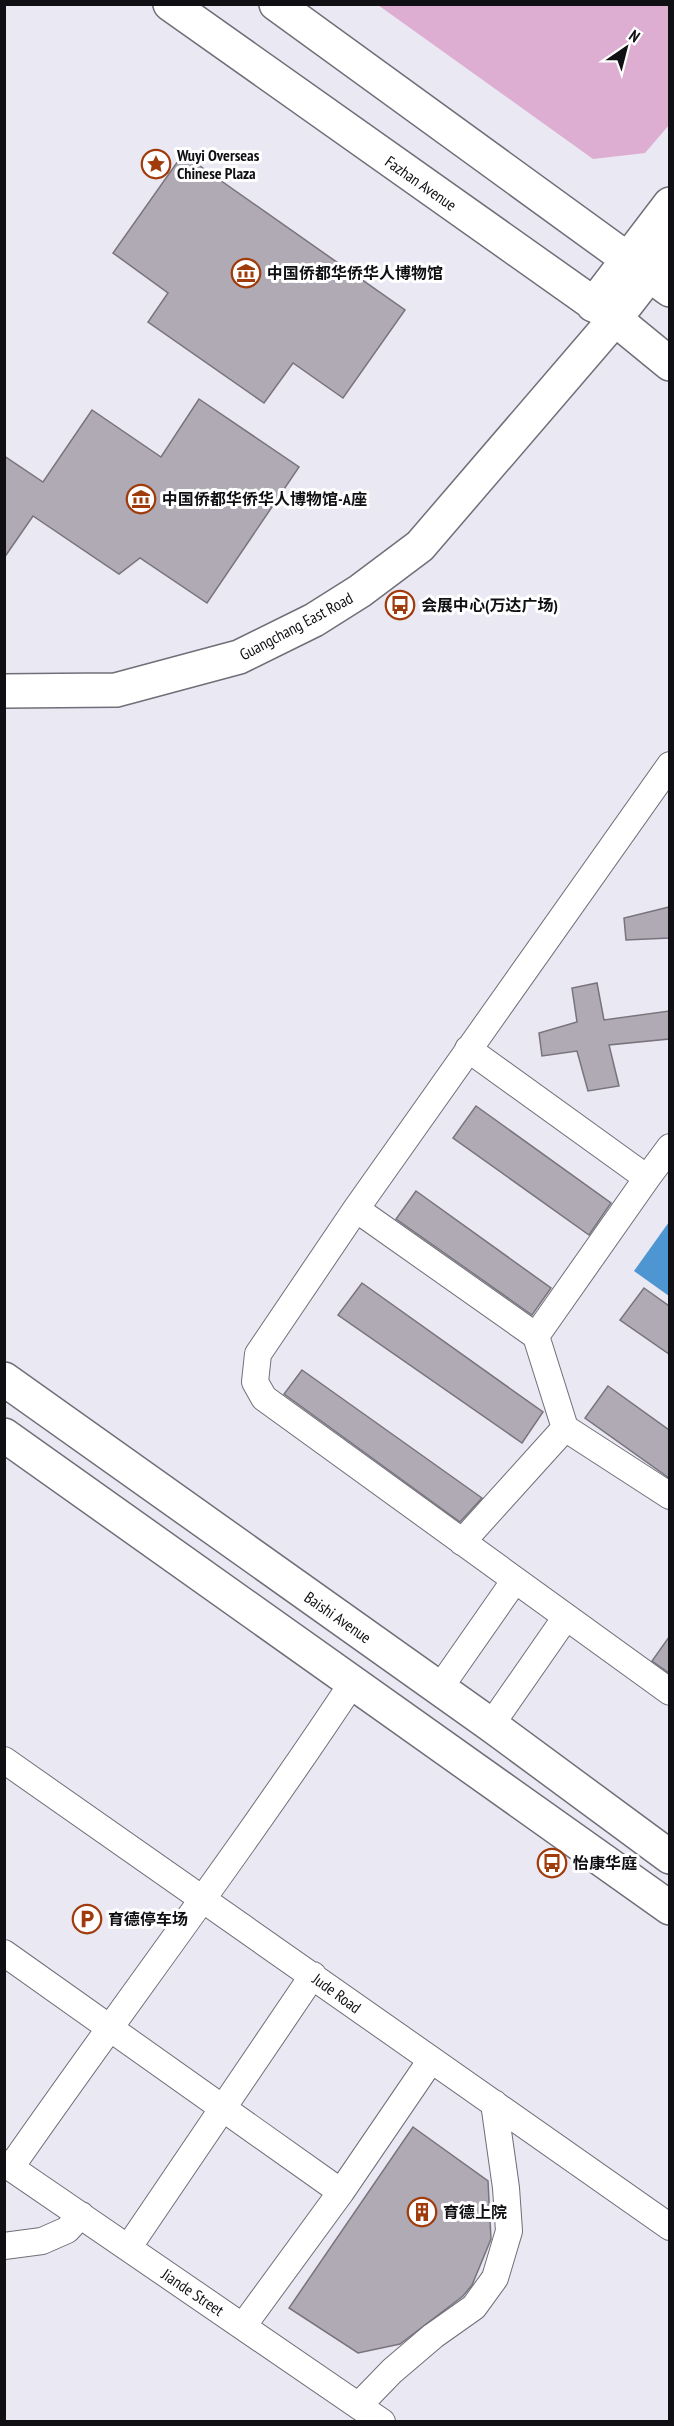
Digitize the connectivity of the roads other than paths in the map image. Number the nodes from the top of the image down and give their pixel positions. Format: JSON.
{"nodes":[{"id":1,"x":170,"y":4,"type":"edge"},
{"id":2,"x":276,"y":4,"type":"edge"},
{"id":3,"x":669,"y":204,"type":"edge"},
{"id":4,"x":669,"y":248,"type":"edge"},
{"id":5,"x":649,"y":275,"type":"edge"},
{"id":6,"x":604,"y":312,"type":"junction"},
{"id":7,"x":668,"y":359,"type":"edge"},
{"id":8,"x":4,"y":691,"type":"edge"},
{"id":9,"x":669,"y":765,"type":"edge"},
{"id":10,"x":468,"y":1049,"type":"junction"},
{"id":11,"x":669,"y":1147,"type":"edge"},
{"id":12,"x":647,"y":1178,"type":"junction"},
{"id":13,"x":356,"y":1209,"type":"junction"},
{"id":14,"x":536,"y":1336,"type":"junction"},
{"id":15,"x":4,"y":1379,"type":"edge"},
{"id":16,"x":565,"y":1428,"type":"junction"},
{"id":17,"x":4,"y":1435,"type":"edge"},
{"id":18,"x":669,"y":1496,"type":"edge"},
{"id":19,"x":462,"y":1542,"type":"junction"},
{"id":20,"x":515,"y":1580,"type":"junction"},
{"id":21,"x":566,"y":1617,"type":"junction"},
{"id":22,"x":352,"y":1682,"type":"junction"},
{"id":23,"x":439,"y":1689,"type":"junction"},
{"id":24,"x":669,"y":1692,"type":"edge"},
{"id":25,"x":491,"y":1725,"type":"junction"},
{"id":26,"x":4,"y":1760,"type":"edge"},
{"id":27,"x":669,"y":1857,"type":"edge"},
{"id":28,"x":201,"y":1900,"type":"junction"},
{"id":29,"x":669,"y":1908,"type":"edge"},
{"id":30,"x":4,"y":1953,"type":"edge"},
{"id":31,"x":313,"y":1975,"type":"junction"},
{"id":32,"x":107,"y":2028,"type":"junction"},
{"id":33,"x":431,"y":2060,"type":"junction"},
{"id":34,"x":494,"y":2103,"type":"junction"},
{"id":35,"x":222,"y":2107,"type":"junction"},
{"id":36,"x":8,"y":2165,"type":"edge"},
{"id":37,"x":341,"y":2192,"type":"junction"},
{"id":38,"x":81,"y":2215,"type":"junction"},
{"id":39,"x":669,"y":2227,"type":"edge"},
{"id":40,"x":4,"y":2246,"type":"edge"},
{"id":41,"x":128,"y":2248,"type":"junction"},
{"id":42,"x":243,"y":2326,"type":"junction"},
{"id":43,"x":358,"y":2405,"type":"junction"},
{"id":44,"x":381,"y":2421,"type":"edge"}],
"edges":[{"from":1,"to":6,"type":"main road","name":"Fazhan Avenue"},
{"from":2,"to":5,"type":"main road"},
{"from":3,"to":5,"type":"main road"},
{"from":4,"to":5,"type":"main road"},
{"from":5,"to":6,"type":"main road","name":"Guangchang East Road"},
{"from":6,"to":7,"type":"main road","name":"Fazhan Avenue"},
{"from":6,"to":8,"type":"main road","name":"Guangchang East Road"},
{"from":9,"to":10,"type":"street"},
{"from":10,"to":12,"type":"street"},
{"from":10,"to":13,"type":"street"},
{"from":11,"to":12,"type":"street"},
{"from":12,"to":14,"type":"street"},
{"from":13,"to":14,"type":"street"},
{"from":13,"to":19,"type":"street"},
{"from":14,"to":16,"type":"street"},
{"from":15,"to":23,"type":"main road","name":"Baishi Avenue"},
{"from":16,"to":18,"type":"street"},
{"from":16,"to":19,"type":"street"},
{"from":17,"to":22,"type":"main road"},
{"from":19,"to":20,"type":"street"},
{"from":20,"to":21,"type":"street"},
{"from":20,"to":23,"type":"street"},
{"from":21,"to":24,"type":"street"},
{"from":21,"to":25,"type":"street"},
{"from":22,"to":28,"type":"street"},
{"from":22,"to":29,"type":"main road"},
{"from":23,"to":25,"type":"main road","name":"Baishi Avenue"},
{"from":25,"to":27,"type":"main road","name":"Baishi Avenue"},
{"from":26,"to":28,"type":"street","name":"Jude Road"},
{"from":28,"to":31,"type":"street","name":"Jude Road"},
{"from":28,"to":32,"type":"street"},
{"from":30,"to":32,"type":"street"},
{"from":31,"to":33,"type":"street","name":"Jude Road"},
{"from":31,"to":35,"type":"street"},
{"from":32,"to":35,"type":"street"},
{"from":32,"to":36,"type":"street"},
{"from":33,"to":34,"type":"street","name":"Jude Road"},
{"from":33,"to":37,"type":"street"},
{"from":34,"to":39,"type":"street","name":"Jude Road"},
{"from":34,"to":43,"type":"street"},
{"from":35,"to":37,"type":"street"},
{"from":35,"to":41,"type":"street"},
{"from":36,"to":38,"type":"street","name":"Jiande Street"},
{"from":37,"to":42,"type":"street"},
{"from":38,"to":40,"type":"street"},
{"from":38,"to":41,"type":"street","name":"Jiande Street"},
{"from":41,"to":42,"type":"street","name":"Jiande Street"},
{"from":42,"to":43,"type":"street","name":"Jiande Street"},
{"from":43,"to":44,"type":"street","name":"Jiande Street"}]}
